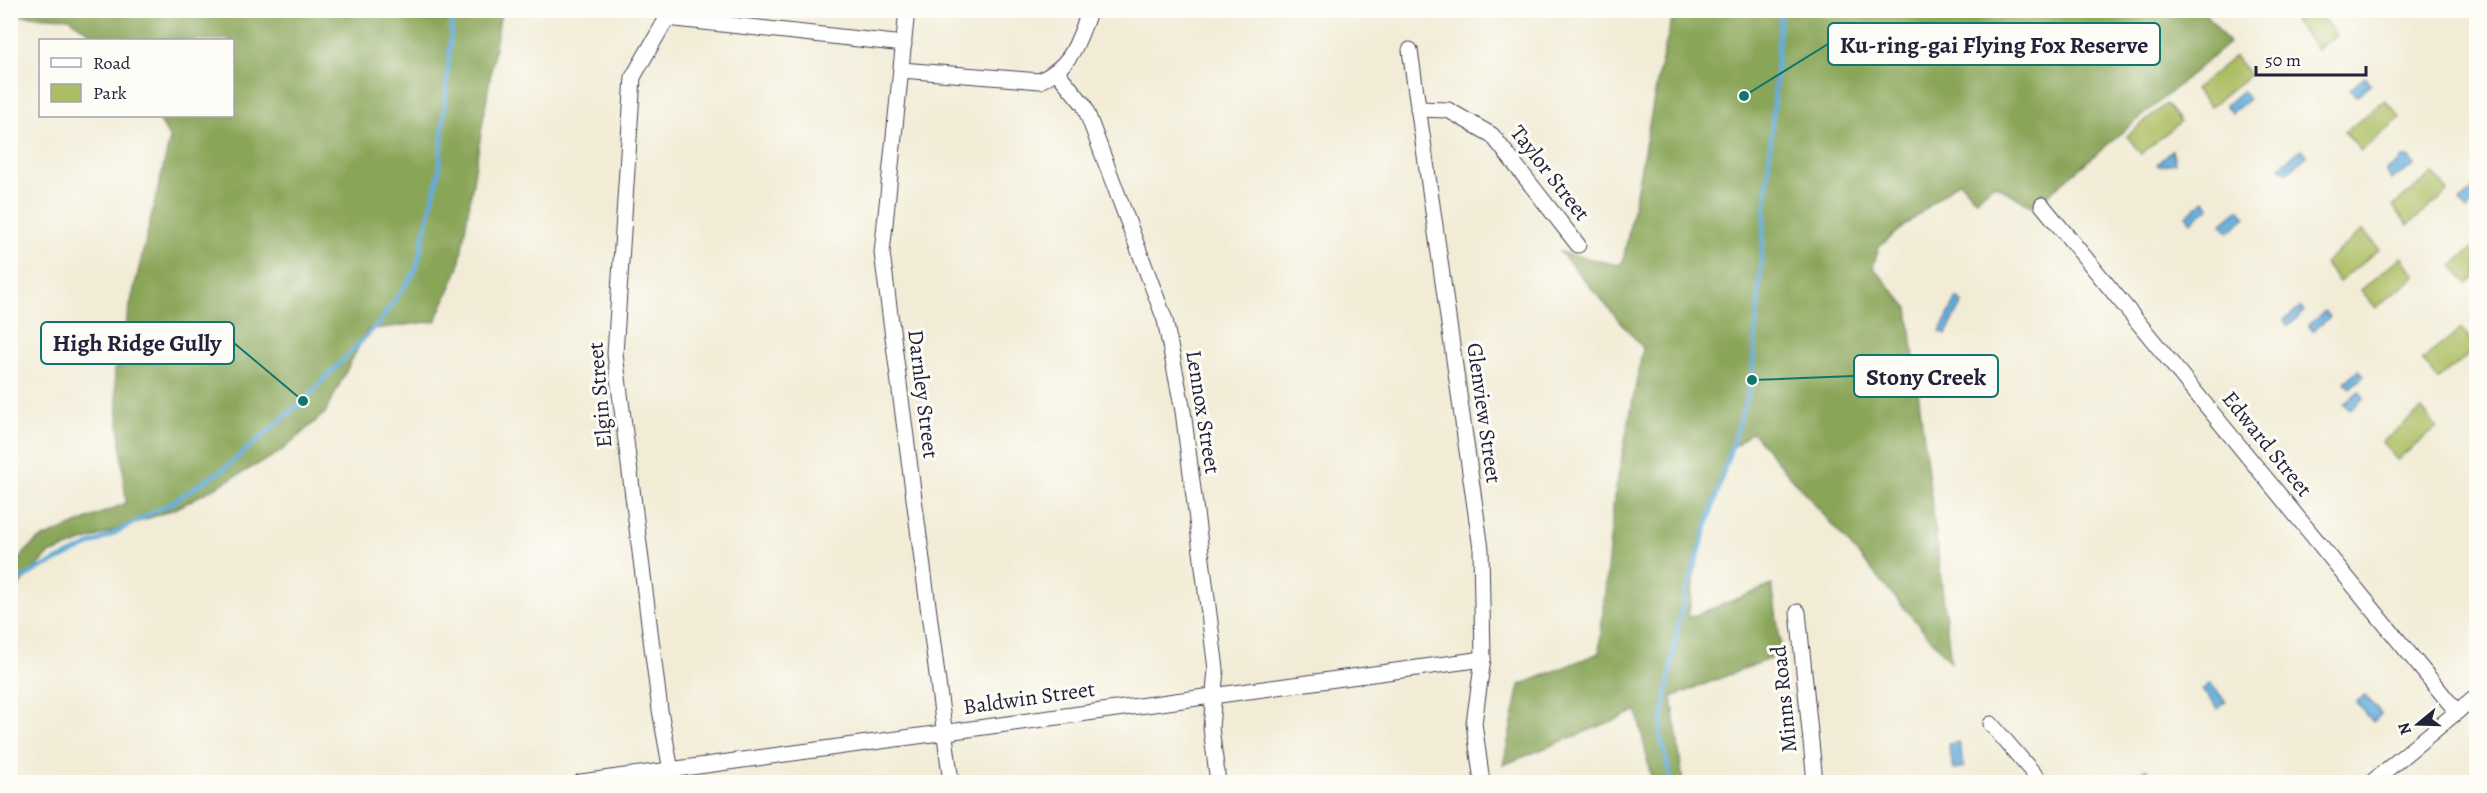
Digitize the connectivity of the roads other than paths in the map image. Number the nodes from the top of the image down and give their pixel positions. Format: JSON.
{"nodes":[{"id":1,"x":907,"y":10,"type":"edge"},
{"id":2,"x":1090,"y":10,"type":"edge"},
{"id":3,"x":666,"y":14,"type":"edge"},
{"id":4,"x":904,"y":44,"type":"junction"},
{"id":5,"x":1410,"y":50,"type":"dead end"},
{"id":6,"x":901,"y":70,"type":"junction"},
{"id":7,"x":1057,"y":72,"type":"junction"},
{"id":8,"x":1418,"y":109,"type":"junction"},
{"id":9,"x":2042,"y":205,"type":"dead end"},
{"id":10,"x":1578,"y":245,"type":"dead end"},
{"id":11,"x":1798,"y":612,"type":"dead end"},
{"id":12,"x":1483,"y":659,"type":"junction"},
{"id":13,"x":1214,"y":696,"type":"junction"},
{"id":14,"x":2476,"y":696,"type":"edge"},
{"id":15,"x":2457,"y":712,"type":"junction"},
{"id":16,"x":1991,"y":724,"type":"dead end"},
{"id":17,"x":944,"y":732,"type":"junction"},
{"id":18,"x":672,"y":776,"type":"edge"},
{"id":19,"x":581,"y":783,"type":"edge"},
{"id":20,"x":951,"y":783,"type":"edge"},
{"id":21,"x":1218,"y":783,"type":"edge"},
{"id":22,"x":1482,"y":783,"type":"edge"},
{"id":23,"x":1815,"y":783,"type":"edge"},
{"id":24,"x":2041,"y":783,"type":"edge"},
{"id":25,"x":2372,"y":783,"type":"edge"}],
"edges":[{"from":1,"to":4,"type":"street","name":"Darnley Street"},
{"from":2,"to":7,"type":"street"},
{"from":3,"to":4,"type":"street"},
{"from":3,"to":18,"type":"street","name":"Elgin Street"},
{"from":4,"to":6,"type":"street","name":"Darnley Street"},
{"from":5,"to":8,"type":"street","name":"Glenview Street"},
{"from":6,"to":7,"type":"street"},
{"from":6,"to":17,"type":"street","name":"Darnley Street"},
{"from":7,"to":13,"type":"street","name":"Lennox Street"},
{"from":8,"to":10,"type":"street","name":"Taylor Street"},
{"from":8,"to":12,"type":"street","name":"Glenview Street"},
{"from":9,"to":15,"type":"street","name":"Edward Street"},
{"from":11,"to":23,"type":"street","name":"Minns Road"},
{"from":12,"to":13,"type":"street","name":"Baldwin Street"},
{"from":12,"to":22,"type":"street","name":"Glenview Street"},
{"from":13,"to":17,"type":"street","name":"Baldwin Street"},
{"from":13,"to":21,"type":"street","name":"Lennox Street"},
{"from":14,"to":15,"type":"street"},
{"from":15,"to":25,"type":"street"},
{"from":16,"to":24,"type":"street"},
{"from":17,"to":18,"type":"street","name":"Baldwin Street"},
{"from":17,"to":20,"type":"street","name":"Darnley Street"},
{"from":18,"to":19,"type":"street","name":"Baldwin Street"}]}
